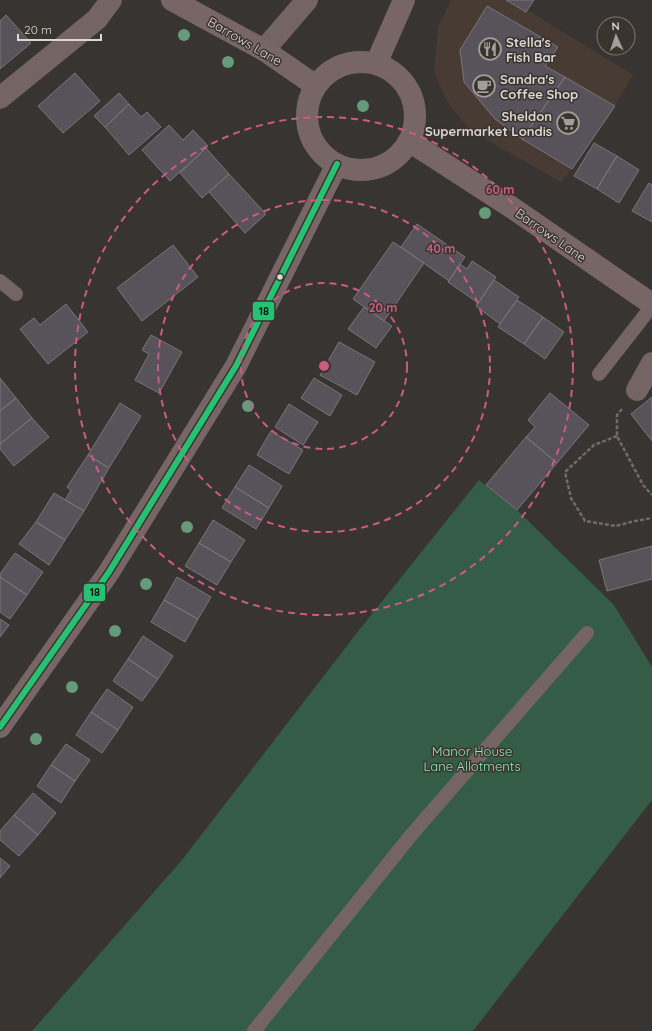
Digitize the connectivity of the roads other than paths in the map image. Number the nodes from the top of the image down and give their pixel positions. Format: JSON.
{"nodes":[{"id":1,"x":111,"y":0,"type":"edge"},
{"id":2,"x":172,"y":0,"type":"edge"},
{"id":3,"x":307,"y":0,"type":"edge"},
{"id":4,"x":404,"y":0,"type":"edge"},
{"id":5,"x":264,"y":50,"type":"junction"},
{"id":6,"x":376,"y":64,"type":"junction"},
{"id":7,"x":316,"y":86,"type":"junction"},
{"id":8,"x":0,"y":98,"type":"edge"},
{"id":9,"x":409,"y":141,"type":"junction"},
{"id":10,"x":337,"y":164,"type":"junction"},
{"id":11,"x":0,"y":281,"type":"edge"},
{"id":12,"x":16,"y":294,"type":"dead end"},
{"id":13,"x":652,"y":305,"type":"edge"},
{"id":14,"x":652,"y":363,"type":"edge"},
{"id":15,"x":599,"y":374,"type":"dead end"},
{"id":16,"x":637,"y":390,"type":"road end"},
{"id":17,"x":587,"y":633,"type":"dead end"},
{"id":18,"x":0,"y":727,"type":"edge"},
{"id":19,"x":254,"y":1031,"type":"edge"}],
"edges":[{"from":1,"to":8,"type":"street"},
{"from":2,"to":5,"type":"street","name":"Barrows Lane"},
{"from":3,"to":5,"type":"street"},
{"from":4,"to":6,"type":"street"},
{"from":5,"to":7,"type":"street","name":"Barrows Lane"},
{"from":6,"to":7,"type":"street"},
{"from":6,"to":9,"type":"street"},
{"from":7,"to":10,"type":"street"},
{"from":9,"to":10,"type":"street"},
{"from":9,"to":13,"type":"street","name":"Barrows Lane"},
{"from":10,"to":18,"type":"street"},
{"from":11,"to":12,"type":"lane"},
{"from":13,"to":15,"type":"lane"},
{"from":14,"to":16,"type":"street"},
{"from":17,"to":19,"type":"lane"}]}
